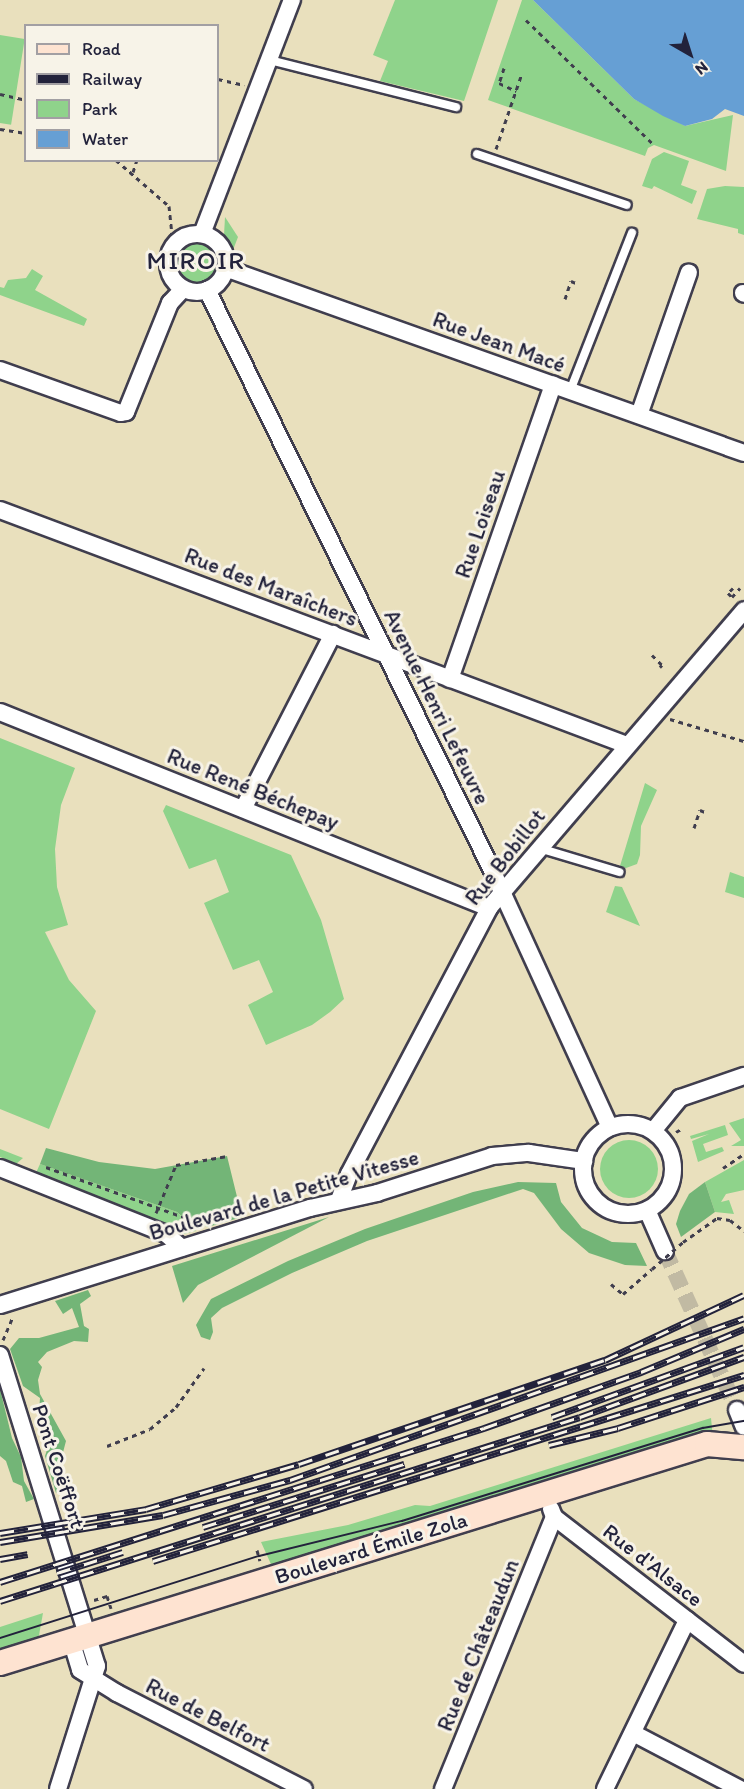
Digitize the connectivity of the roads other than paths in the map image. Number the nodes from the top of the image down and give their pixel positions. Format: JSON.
{"nodes":[{"id":1,"x":292,"y":0,"type":"edge"},
{"id":2,"x":270,"y":60,"type":"junction"},
{"id":3,"x":456,"y":107,"type":"dead end"},
{"id":4,"x":477,"y":154,"type":"dead end"},
{"id":5,"x":627,"y":205,"type":"dead end"},
{"id":6,"x":632,"y":233,"type":"dead end"},
{"id":7,"x":209,"y":237,"type":"junction"},
{"id":8,"x":232,"y":270,"type":"junction"},
{"id":9,"x":689,"y":272,"type":"dead end"},
{"id":10,"x":183,"y":289,"type":"junction"},
{"id":11,"x":207,"y":290,"type":"junction"},
{"id":12,"x":0,"y":370,"type":"edge"},
{"id":13,"x":553,"y":385,"type":"junction"},
{"id":14,"x":570,"y":391,"type":"junction"},
{"id":15,"x":639,"y":415,"type":"junction"},
{"id":16,"x":744,"y":453,"type":"edge"},
{"id":17,"x":0,"y":510,"type":"edge"},
{"id":18,"x":739,"y":599,"type":"edge"},
{"id":19,"x":333,"y":634,"type":"junction"},
{"id":20,"x":386,"y":655,"type":"junction"},
{"id":21,"x":450,"y":679,"type":"junction"},
{"id":22,"x":0,"y":712,"type":"edge"},
{"id":23,"x":627,"y":745,"type":"junction"},
{"id":24,"x":243,"y":809,"type":"junction"},
{"id":25,"x":539,"y":848,"type":"junction"},
{"id":26,"x":619,"y":872,"type":"dead end"},
{"id":27,"x":502,"y":891,"type":"junction"},
{"id":28,"x":489,"y":908,"type":"junction"},
{"id":29,"x":744,"y":1076,"type":"edge"},
{"id":30,"x":610,"y":1128,"type":"junction"},
{"id":31,"x":653,"y":1131,"type":"junction"},
{"id":32,"x":584,"y":1161,"type":"junction"},
{"id":33,"x":0,"y":1168,"type":"edge"},
{"id":34,"x":339,"y":1200,"type":"junction"},
{"id":35,"x":647,"y":1210,"type":"junction"},
{"id":36,"x":182,"y":1248,"type":"junction"},
{"id":37,"x":665,"y":1251,"type":"tunnel mouth"},
{"id":38,"x":0,"y":1305,"type":"edge"},
{"id":39,"x":0,"y":1355,"type":"edge"},
{"id":40,"x":736,"y":1410,"type":"tunnel mouth"},
{"id":41,"x":744,"y":1427,"type":"edge"},
{"id":42,"x":744,"y":1447,"type":"edge"},
{"id":43,"x":546,"y":1494,"type":"junction"},
{"id":44,"x":554,"y":1517,"type":"junction"},
{"id":45,"x":687,"y":1620,"type":"junction"},
{"id":46,"x":79,"y":1637,"type":"junction"},
{"id":47,"x":0,"y":1663,"type":"edge"},
{"id":48,"x":744,"y":1664,"type":"edge"},
{"id":49,"x":93,"y":1678,"type":"junction"},
{"id":50,"x":633,"y":1733,"type":"junction"},
{"id":51,"x":58,"y":1789,"type":"edge"},
{"id":52,"x":304,"y":1789,"type":"edge"},
{"id":53,"x":443,"y":1789,"type":"edge"},
{"id":54,"x":605,"y":1789,"type":"edge"},
{"id":55,"x":740,"y":1789,"type":"edge"}],
"edges":[{"from":1,"to":2,"type":"street"},
{"from":2,"to":3,"type":"lane"},
{"from":2,"to":7,"type":"street"},
{"from":4,"to":5,"type":"lane"},
{"from":6,"to":14,"type":"lane"},
{"from":7,"to":8,"type":"street"},
{"from":7,"to":10,"type":"street"},
{"from":8,"to":11,"type":"street"},
{"from":8,"to":13,"type":"street","name":"Rue Jean Macé"},
{"from":9,"to":15,"type":"street"},
{"from":10,"to":11,"type":"street"},
{"from":10,"to":12,"type":"street"},
{"from":11,"to":20,"type":"street","name":"Avenue Henri Lefeuvre"},
{"from":13,"to":14,"type":"street","name":"Rue Jean Macé"},
{"from":13,"to":21,"type":"street","name":"Rue Loiseau"},
{"from":14,"to":15,"type":"street","name":"Rue Jean Macé"},
{"from":15,"to":16,"type":"street","name":"Rue Jean Macé"},
{"from":17,"to":19,"type":"street","name":"Rue des Maraîchers"},
{"from":18,"to":23,"type":"street","name":"Rue Bobillot"},
{"from":19,"to":20,"type":"street","name":"Rue des Maraîchers"},
{"from":19,"to":24,"type":"street"},
{"from":20,"to":21,"type":"street","name":"Rue des Maraîchers"},
{"from":20,"to":27,"type":"street","name":"Avenue Henri Lefeuvre"},
{"from":21,"to":23,"type":"street","name":"Rue des Maraîchers"},
{"from":22,"to":24,"type":"street","name":"Rue René Béchepay"},
{"from":23,"to":25,"type":"street","name":"Rue Bobillot"},
{"from":24,"to":28,"type":"street","name":"Rue René Béchepay"},
{"from":25,"to":26,"type":"lane"},
{"from":25,"to":27,"type":"street","name":"Rue Bobillot"},
{"from":27,"to":28,"type":"street","name":"Rue Bobillot"},
{"from":27,"to":30,"type":"street","name":"Avenue Henri Lefeuvre"},
{"from":28,"to":34,"type":"street","name":"Rue Bobillot"},
{"from":29,"to":31,"type":"street"},
{"from":30,"to":31,"type":"street"},
{"from":30,"to":32,"type":"street"},
{"from":31,"to":35,"type":"street"},
{"from":32,"to":34,"type":"street","name":"Boulevard de la Petite Vitesse"},
{"from":32,"to":35,"type":"street"},
{"from":33,"to":36,"type":"street"},
{"from":34,"to":36,"type":"street","name":"Boulevard de la Petite Vitesse"},
{"from":35,"to":37,"type":"street"},
{"from":36,"to":38,"type":"street","name":"Boulevard de la Petite Vitesse"},
{"from":39,"to":46,"type":"street","name":"Pont Coëffort"},
{"from":40,"to":41,"type":"street"},
{"from":42,"to":43,"type":"main road","name":"Boulevard Émile Zola"},
{"from":43,"to":44,"type":"street"},
{"from":43,"to":46,"type":"main road","name":"Boulevard Émile Zola"},
{"from":44,"to":45,"type":"street","name":"Rue d'Alsace"},
{"from":44,"to":53,"type":"street","name":"Rue de Châteaudun"},
{"from":45,"to":48,"type":"street","name":"Rue d'Alsace"},
{"from":45,"to":50,"type":"street"},
{"from":46,"to":47,"type":"main road","name":"Boulevard Émile Zola"},
{"from":46,"to":49,"type":"street","name":"Pont Coëffort"},
{"from":49,"to":51,"type":"street"},
{"from":49,"to":52,"type":"street","name":"Rue de Belfort"},
{"from":50,"to":54,"type":"street"},
{"from":50,"to":55,"type":"street"}]}
